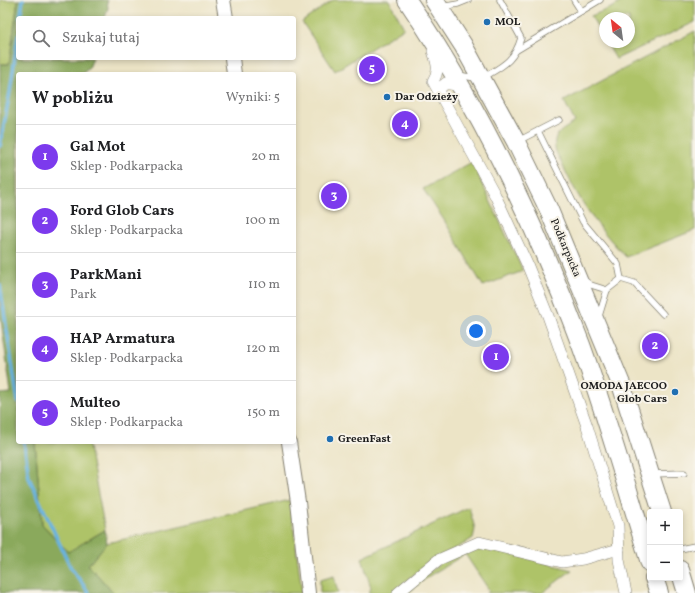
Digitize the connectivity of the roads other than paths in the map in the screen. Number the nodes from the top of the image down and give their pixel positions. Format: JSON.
{"nodes":[{"id":1,"x":223,"y":0,"type":"edge"},
{"id":2,"x":407,"y":0,"type":"edge"},
{"id":3,"x":468,"y":0,"type":"edge"},
{"id":4,"x":500,"y":0,"type":"edge"},
{"id":5,"x":574,"y":0,"type":"edge"},
{"id":6,"x":600,"y":0,"type":"edge"},
{"id":7,"x":437,"y":4,"type":"edge"},
{"id":8,"x":581,"y":11,"type":"junction"},
{"id":9,"x":226,"y":16,"type":"edge"},
{"id":10,"x":427,"y":32,"type":"junction"},
{"id":11,"x":517,"y":50,"type":"junction"},
{"id":12,"x":232,"y":60,"type":"edge"},
{"id":13,"x":234,"y":72,"type":"edge"},
{"id":14,"x":481,"y":78,"type":"junction"},
{"id":15,"x":456,"y":80,"type":"junction"},
{"id":16,"x":440,"y":93,"type":"junction"},
{"id":17,"x":559,"y":120,"type":"dead end"},
{"id":18,"x":538,"y":132,"type":"junction"},
{"id":19,"x":516,"y":142,"type":"junction"},
{"id":20,"x":575,"y":271,"type":"junction"},
{"id":21,"x":621,"y":279,"type":"junction"},
{"id":22,"x":607,"y":290,"type":"junction"},
{"id":23,"x":663,"y":314,"type":"dead end"},
{"id":24,"x":599,"y":328,"type":"junction"},
{"id":25,"x":289,"y":444,"type":"edge"},
{"id":26,"x":684,"y":473,"type":"dead end"},
{"id":27,"x":650,"y":474,"type":"junction"},
{"id":28,"x":661,"y":509,"type":"edge"},
{"id":29,"x":695,"y":546,"type":"edge"},
{"id":30,"x":683,"y":548,"type":"edge"},
{"id":31,"x":619,"y":549,"type":"junction"},
{"id":32,"x":647,"y":554,"type":"edge"},
{"id":33,"x":683,"y":580,"type":"edge"},
{"id":34,"x":655,"y":581,"type":"edge"},
{"id":35,"x":308,"y":593,"type":"edge"},
{"id":36,"x":398,"y":593,"type":"edge"},
{"id":37,"x":626,"y":593,"type":"edge"},
{"id":38,"x":659,"y":593,"type":"edge"},
{"id":39,"x":687,"y":593,"type":"edge"}],
"edges":[{"from":1,"to":9,"type":"street"},
{"from":2,"to":10,"type":"main road","name":"Podkarpacka"},
{"from":3,"to":7,"type":"lane"},
{"from":4,"to":11,"type":"lane"},
{"from":5,"to":8,"type":"lane"},
{"from":6,"to":8,"type":"lane"},
{"from":7,"to":14,"type":"main road","name":"Podkarpacka"},
{"from":8,"to":11,"type":"lane"},
{"from":10,"to":15,"type":"main road","name":"Podkarpacka"},
{"from":10,"to":16,"type":"street","name":"Podkarpacka"},
{"from":11,"to":14,"type":"lane"},
{"from":12,"to":13,"type":"street"},
{"from":14,"to":15,"type":"lane"},
{"from":14,"to":19,"type":"main road","name":"Podkarpacka"},
{"from":15,"to":16,"type":"street"},
{"from":15,"to":32,"type":"main road","name":"Podkarpacka"},
{"from":16,"to":31,"type":"street","name":"Podkarpacka"},
{"from":17,"to":18,"type":"lane"},
{"from":18,"to":19,"type":"lane"},
{"from":18,"to":21,"type":"lane"},
{"from":19,"to":20,"type":"main road","name":"Podkarpacka"},
{"from":20,"to":22,"type":"lane"},
{"from":20,"to":24,"type":"main road","name":"Podkarpacka"},
{"from":21,"to":22,"type":"lane"},
{"from":21,"to":23,"type":"lane"},
{"from":22,"to":24,"type":"lane"},
{"from":24,"to":27,"type":"main road","name":"Podkarpacka"},
{"from":25,"to":35,"type":"street"},
{"from":26,"to":27,"type":"lane"},
{"from":27,"to":28,"type":"main road","name":"Podkarpacka"},
{"from":29,"to":30,"type":"lane"},
{"from":31,"to":36,"type":"street"},
{"from":31,"to":37,"type":"street","name":"Podkarpacka"},
{"from":33,"to":39,"type":"main road"},
{"from":34,"to":38,"type":"main road"}]}
